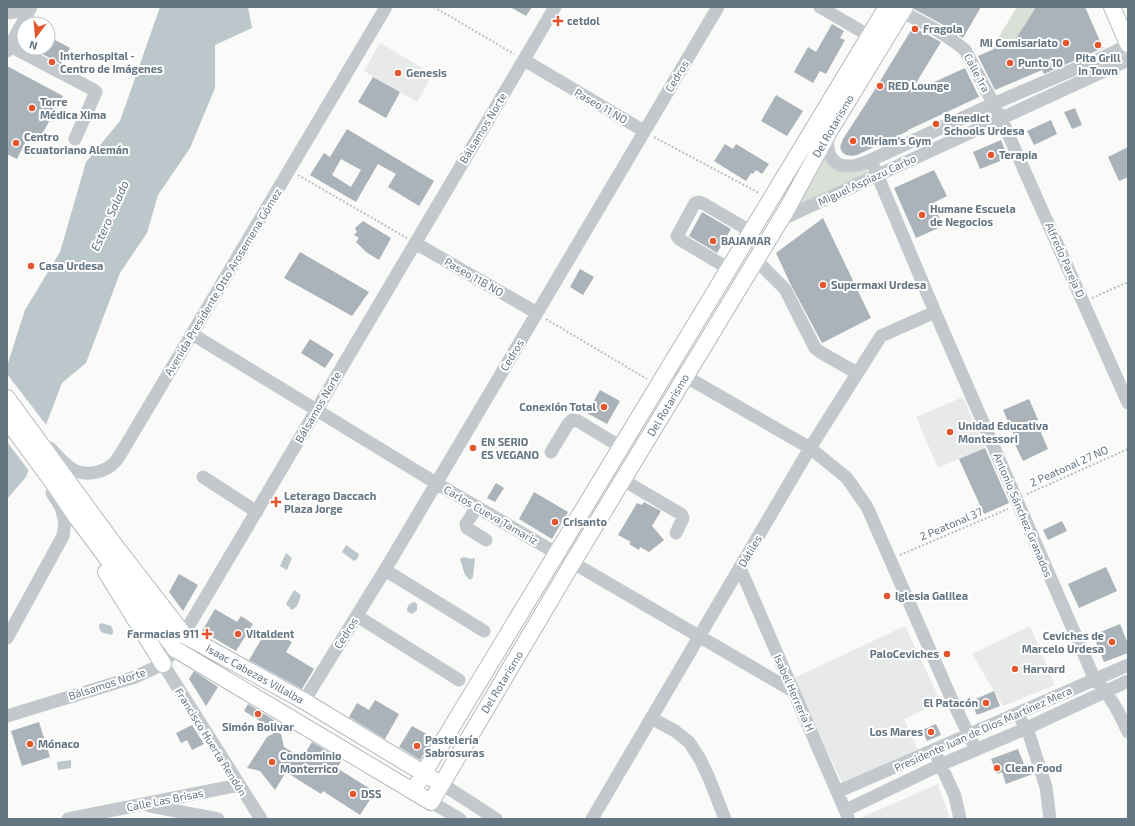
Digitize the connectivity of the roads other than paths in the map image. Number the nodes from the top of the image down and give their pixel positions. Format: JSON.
{"nodes":[{"id":1,"x":386,"y":7,"type":"edge"},
{"id":2,"x":555,"y":7,"type":"edge"},
{"id":3,"x":718,"y":7,"type":"edge"},
{"id":4,"x":820,"y":7,"type":"edge"},
{"id":5,"x":887,"y":7,"type":"edge"},
{"id":6,"x":1112,"y":7,"type":"edge"},
{"id":7,"x":30,"y":9,"type":"edge"},
{"id":8,"x":904,"y":10,"type":"edge"},
{"id":9,"x":7,"y":14,"type":"edge"},
{"id":10,"x":876,"y":40,"type":"junction"},
{"id":11,"x":1127,"y":42,"type":"edge"},
{"id":12,"x":8,"y":48,"type":"edge"},
{"id":13,"x":524,"y":60,"type":"junction"},
{"id":14,"x":1128,"y":60,"type":"edge"},
{"id":15,"x":993,"y":104,"type":"junction"},
{"id":16,"x":1001,"y":118,"type":"junction"},
{"id":17,"x":830,"y":130,"type":"junction"},
{"id":18,"x":644,"y":131,"type":"junction"},
{"id":19,"x":75,"y":139,"type":"dead end"},
{"id":20,"x":871,"y":160,"type":"junction"},
{"id":21,"x":878,"y":175,"type":"junction"},
{"id":22,"x":780,"y":220,"type":"junction"},
{"id":23,"x":752,"y":232,"type":"junction"},
{"id":24,"x":415,"y":243,"type":"junction"},
{"id":25,"x":756,"y":260,"type":"junction"},
{"id":26,"x":729,"y":269,"type":"junction"},
{"id":27,"x":935,"y":312,"type":"junction"},
{"id":28,"x":537,"y":313,"type":"junction"},
{"id":29,"x":192,"y":334,"type":"junction"},
{"id":30,"x":670,"y":367,"type":"junction"},
{"id":31,"x":857,"y":373,"type":"junction"},
{"id":32,"x":685,"y":377,"type":"junction"},
{"id":33,"x":7,"y":398,"type":"edge"},
{"id":34,"x":1128,"y":403,"type":"edge"},
{"id":35,"x":317,"y":410,"type":"junction"},
{"id":36,"x":16,"y":426,"type":"edge"},
{"id":37,"x":621,"y":447,"type":"junction"},
{"id":38,"x":810,"y":448,"type":"junction"},
{"id":39,"x":551,"y":452,"type":"dead end"},
{"id":40,"x":204,"y":476,"type":"dead end"},
{"id":41,"x":59,"y":478,"type":"junction"},
{"id":42,"x":622,"y":480,"type":"junction"},
{"id":43,"x":436,"y":483,"type":"junction"},
{"id":44,"x":477,"y":507,"type":"junction"},
{"id":45,"x":257,"y":512,"type":"junction"},
{"id":46,"x":77,"y":518,"type":"junction"},
{"id":47,"x":676,"y":533,"type":"dead end"},
{"id":48,"x":486,"y":540,"type":"dead end"},
{"id":49,"x":557,"y":553,"type":"junction"},
{"id":50,"x":573,"y":562,"type":"junction"},
{"id":51,"x":740,"y":568,"type":"junction"},
{"id":52,"x":385,"y":570,"type":"junction"},
{"id":53,"x":357,"y":616,"type":"junction"},
{"id":54,"x":484,"y":631,"type":"dead end"},
{"id":55,"x":184,"y":635,"type":"junction"},
{"id":56,"x":699,"y":636,"type":"junction"},
{"id":57,"x":7,"y":638,"type":"edge"},
{"id":58,"x":175,"y":650,"type":"junction"},
{"id":59,"x":163,"y":664,"type":"junction"},
{"id":60,"x":1128,"y":665,"type":"edge"},
{"id":61,"x":459,"y":680,"type":"dead end"},
{"id":62,"x":1095,"y":680,"type":"junction"},
{"id":63,"x":1128,"y":682,"type":"edge"},
{"id":64,"x":793,"y":691,"type":"junction"},
{"id":65,"x":1106,"y":691,"type":"junction"},
{"id":66,"x":304,"y":701,"type":"junction"},
{"id":67,"x":1016,"y":714,"type":"junction"},
{"id":68,"x":7,"y":716,"type":"edge"},
{"id":69,"x":651,"y":718,"type":"junction"},
{"id":70,"x":1027,"y":728,"type":"junction"},
{"id":71,"x":1128,"y":732,"type":"edge"},
{"id":72,"x":969,"y":735,"type":"junction"},
{"id":73,"x":976,"y":750,"type":"junction"},
{"id":74,"x":933,"y":751,"type":"junction"},
{"id":75,"x":940,"y":765,"type":"junction"},
{"id":76,"x":424,"y":773,"type":"junction"},
{"id":77,"x":442,"y":784,"type":"junction"},
{"id":78,"x":239,"y":785,"type":"junction"},
{"id":79,"x":413,"y":791,"type":"junction"},
{"id":80,"x":837,"y":792,"type":"junction"},
{"id":81,"x":431,"y":802,"type":"junction"},
{"id":82,"x":142,"y":804,"type":"junction"},
{"id":83,"x":847,"y":815,"type":"edge"},
{"id":84,"x":258,"y":817,"type":"edge"},
{"id":85,"x":593,"y":818,"type":"edge"},
{"id":86,"x":68,"y":819,"type":"edge"},
{"id":87,"x":184,"y":819,"type":"edge"},
{"id":88,"x":218,"y":819,"type":"edge"},
{"id":89,"x":460,"y":819,"type":"edge"},
{"id":90,"x":496,"y":819,"type":"edge"},
{"id":91,"x":725,"y":819,"type":"edge"},
{"id":92,"x":960,"y":819,"type":"edge"},
{"id":93,"x":1050,"y":819,"type":"edge"}],
"edges":[{"from":1,"to":29,"type":"street","name":"Avenida Presidente Otto Arosemena Gómez"},
{"from":2,"to":13,"type":"street","name":"Bálsamos Norte"},
{"from":3,"to":18,"type":"street","name":"Cedros"},
{"from":4,"to":10,"type":"street"},
{"from":5,"to":10,"type":"main road","name":"Del Rotarismo"},
{"from":6,"to":11,"type":"main road"},
{"from":7,"to":9,"type":"street"},
{"from":7,"to":12,"type":"street"},
{"from":8,"to":10,"type":"main road","name":"Del Rotarismo"},
{"from":8,"to":15,"type":"street","name":"Calle 1ra"},
{"from":10,"to":17,"type":"main road","name":"Del Rotarismo"},
{"from":10,"to":23,"type":"main road","name":"Del Rotarismo"},
{"from":11,"to":15,"type":"street","name":"Miguel Aspiazu Carbo"},
{"from":12,"to":19,"type":"street"},
{"from":13,"to":18,"type":"street","name":"Paseo 11 NO"},
{"from":13,"to":24,"type":"street","name":"Bálsamos Norte"},
{"from":14,"to":16,"type":"street","name":"Miguel Aspiazu Carbo"},
{"from":15,"to":16,"type":"street","name":"Calle 1ra"},
{"from":15,"to":20,"type":"street","name":"Miguel Aspiazu Carbo"},
{"from":16,"to":21,"type":"street","name":"Miguel Aspiazu Carbo"},
{"from":16,"to":34,"type":"street","name":"Alfredo Pareja D"},
{"from":17,"to":20,"type":"street","name":"Miguel Aspiazu Carbo"},
{"from":17,"to":22,"type":"main road","name":"Del Rotarismo"},
{"from":18,"to":28,"type":"street","name":"Cedros"},
{"from":20,"to":21,"type":"street","name":"Antonio Sánchez Granados"},
{"from":21,"to":22,"type":"street","name":"Miguel Aspiazu Carbo"},
{"from":21,"to":27,"type":"street","name":"Antonio Sánchez Granados"},
{"from":22,"to":25,"type":"main road","name":"Del Rotarismo"},
{"from":23,"to":26,"type":"main road","name":"Del Rotarismo"},
{"from":23,"to":26,"type":"street"},
{"from":24,"to":28,"type":"street","name":"Paseo 11B NO"},
{"from":24,"to":35,"type":"street","name":"Bálsamos Norte"},
{"from":25,"to":31,"type":"street"},
{"from":25,"to":32,"type":"main road","name":"Del Rotarismo"},
{"from":26,"to":30,"type":"main road","name":"Del Rotarismo"},
{"from":27,"to":31,"type":"street","name":"Dátiles"},
{"from":27,"to":62,"type":"street","name":"Antonio Sánchez Granados"},
{"from":28,"to":43,"type":"street","name":"Cedros"},
{"from":29,"to":35,"type":"street","name":"Carlos Cueva Tamariz"},
{"from":29,"to":41,"type":"street","name":"Avenida Presidente Otto Arosemena Gómez"},
{"from":30,"to":32,"type":"street"},
{"from":30,"to":37,"type":"main road","name":"Del Rotarismo"},
{"from":31,"to":38,"type":"street","name":"Dátiles"},
{"from":32,"to":38,"type":"street"},
{"from":32,"to":42,"type":"main road","name":"Del Rotarismo"},
{"from":33,"to":36,"type":"main road"},
{"from":35,"to":43,"type":"street","name":"Carlos Cueva Tamariz"},
{"from":35,"to":45,"type":"street","name":"Bálsamos Norte"},
{"from":36,"to":41,"type":"main road"},
{"from":36,"to":41,"type":"street","name":"Avenida Presidente Otto Arosemena Gómez"},
{"from":37,"to":39,"type":"street"},
{"from":37,"to":49,"type":"main road","name":"Del Rotarismo"},
{"from":38,"to":51,"type":"street","name":"Dátiles"},
{"from":38,"to":72,"type":"street"},
{"from":40,"to":45,"type":"street"},
{"from":41,"to":46,"type":"main road","name":"Isaac Cabezas Villalba"},
{"from":41,"to":55,"type":"main road","name":"Isaac Cabezas Villalba"},
{"from":41,"to":57,"type":"street"},
{"from":42,"to":47,"type":"street"},
{"from":42,"to":50,"type":"main road","name":"Del Rotarismo"},
{"from":43,"to":44,"type":"street","name":"Carlos Cueva Tamariz"},
{"from":43,"to":52,"type":"street","name":"Cedros"},
{"from":44,"to":48,"type":"street"},
{"from":44,"to":49,"type":"street","name":"Carlos Cueva Tamariz"},
{"from":45,"to":55,"type":"street","name":"Bálsamos Norte"},
{"from":46,"to":58,"type":"main road","name":"Isaac Cabezas Villalba"},
{"from":46,"to":59,"type":"main road"},
{"from":49,"to":50,"type":"street","name":"Carlos Cueva Tamariz"},
{"from":49,"to":76,"type":"main road","name":"Del Rotarismo"},
{"from":50,"to":56,"type":"street","name":"Carlos Cueva Tamariz"},
{"from":50,"to":77,"type":"main road","name":"Del Rotarismo"},
{"from":51,"to":56,"type":"street","name":"Dátiles"},
{"from":51,"to":64,"type":"street","name":"Isabel Herrería H"},
{"from":52,"to":53,"type":"street","name":"Cedros"},
{"from":52,"to":54,"type":"street"},
{"from":53,"to":61,"type":"street"},
{"from":53,"to":66,"type":"street","name":"Cedros"},
{"from":55,"to":58,"type":"street","name":"Bálsamos Norte"},
{"from":55,"to":66,"type":"main road","name":"Isaac Cabezas Villalba"},
{"from":56,"to":64,"type":"street","name":"Carlos Cueva Tamariz"},
{"from":56,"to":69,"type":"street","name":"Dátiles"},
{"from":58,"to":59,"type":"street","name":"Bálsamos Norte"},
{"from":58,"to":79,"type":"main road","name":"Isaac Cabezas Villalba"},
{"from":59,"to":68,"type":"street","name":"Bálsamos Norte"},
{"from":59,"to":78,"type":"street","name":"Francisco Huerta Rendón"},
{"from":60,"to":62,"type":"street","name":"Presidente Juan de Dios Martínez Mera"},
{"from":62,"to":65,"type":"street","name":"Antonio Sánchez Granados"},
{"from":62,"to":67,"type":"street","name":"Presidente Juan de Dios Martínez Mera"},
{"from":63,"to":65,"type":"street","name":"Presidente Juan de Dios Martínez Mera"},
{"from":64,"to":80,"type":"street","name":"Isabel Herrería H"},
{"from":65,"to":70,"type":"street","name":"Presidente Juan de Dios Martínez Mera"},
{"from":65,"to":71,"type":"street","name":"Antonio Sánchez Granados"},
{"from":66,"to":76,"type":"main road","name":"Isaac Cabezas Villalba"},
{"from":67,"to":70,"type":"street"},
{"from":67,"to":72,"type":"street","name":"Presidente Juan de Dios Martínez Mera"},
{"from":69,"to":85,"type":"street","name":"Dátiles"},
{"from":69,"to":91,"type":"street"},
{"from":70,"to":73,"type":"street","name":"Presidente Juan de Dios Martínez Mera"},
{"from":70,"to":93,"type":"street"},
{"from":72,"to":73,"type":"street"},
{"from":72,"to":74,"type":"street","name":"Presidente Juan de Dios Martínez Mera"},
{"from":73,"to":75,"type":"street","name":"Presidente Juan de Dios Martínez Mera"},
{"from":74,"to":75,"type":"street"},
{"from":74,"to":80,"type":"street","name":"Presidente Juan de Dios Martínez Mera"},
{"from":75,"to":83,"type":"street","name":"Presidente Juan de Dios Martínez Mera"},
{"from":75,"to":92,"type":"street"},
{"from":76,"to":77,"type":"main road","name":"Isaac Cabezas Villalba"},
{"from":76,"to":79,"type":"main road","name":"Del Rotarismo"},
{"from":77,"to":81,"type":"main road","name":"Del Rotarismo"},
{"from":77,"to":90,"type":"street","name":"Isaac Cabezas Villalba"},
{"from":78,"to":82,"type":"street","name":"Calle Las Brisas"},
{"from":78,"to":84,"type":"street","name":"Francisco Huerta Rendón"},
{"from":79,"to":81,"type":"main road","name":"Isaac Cabezas Villalba"},
{"from":80,"to":83,"type":"street","name":"Isabel Herrería H"},
{"from":81,"to":89,"type":"street","name":"Isaac Cabezas Villalba"},
{"from":82,"to":86,"type":"street","name":"Calle Las Brisas"},
{"from":82,"to":87,"type":"street"},
{"from":82,"to":88,"type":"street"}]}
